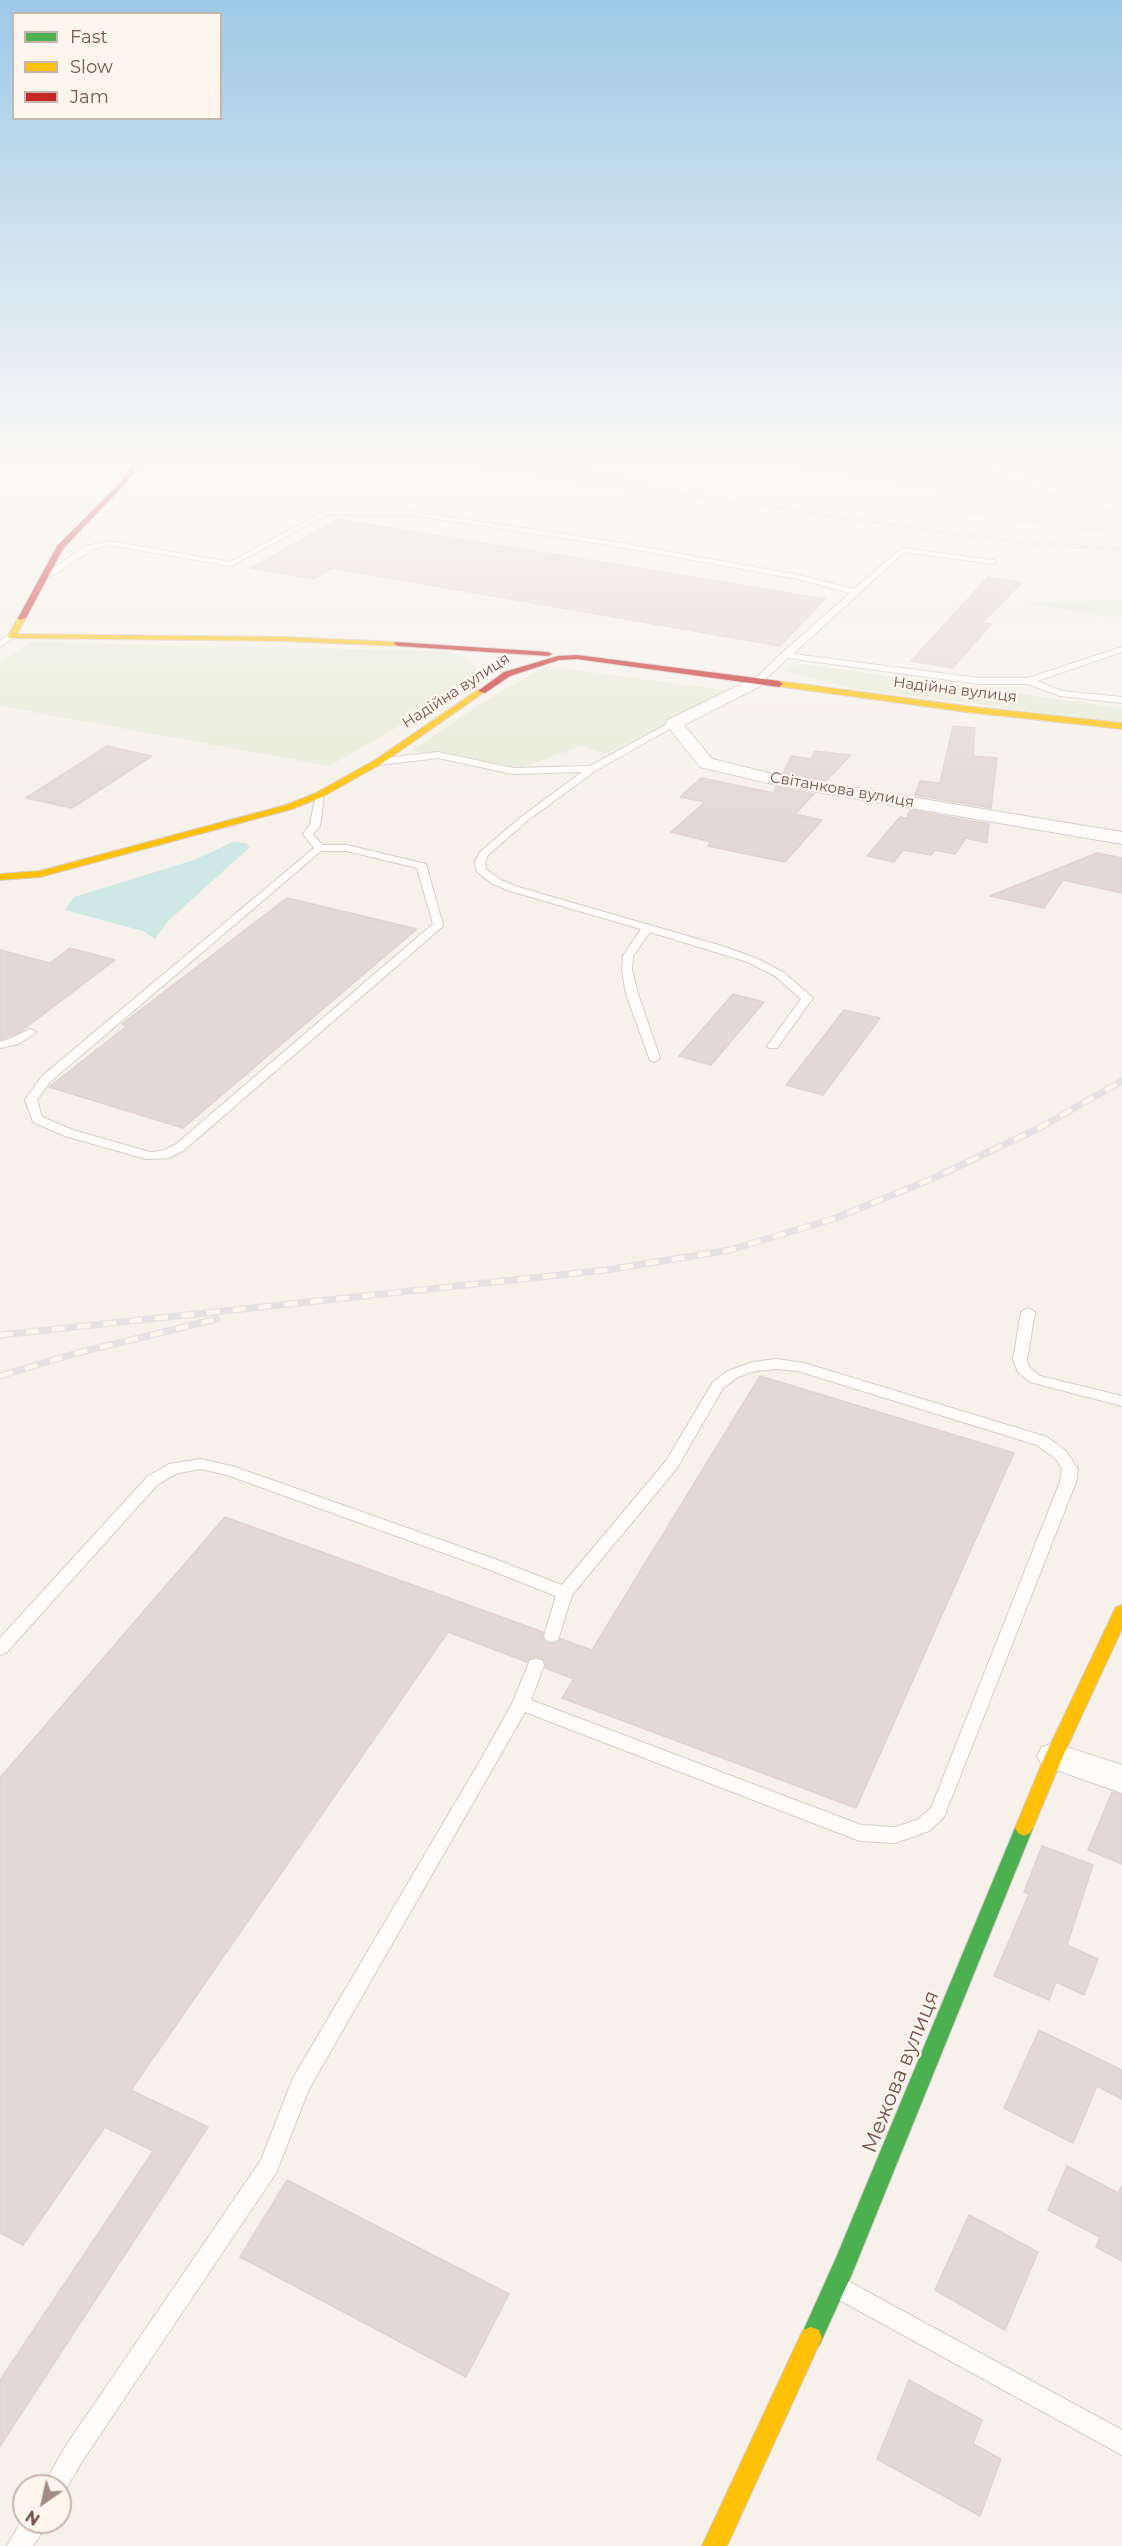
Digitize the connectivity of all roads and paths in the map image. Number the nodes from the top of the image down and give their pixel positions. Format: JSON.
{"nodes":[{"id":1,"x":42,"y":582,"type":"edge"},
{"id":2,"x":816,"y":582,"type":"edge"},
{"id":3,"x":866,"y":582,"type":"edge"},
{"id":4,"x":855,"y":592,"type":"junction"},
{"id":5,"x":6,"y":636,"type":"edge"},
{"id":6,"x":0,"y":645,"type":"edge"},
{"id":7,"x":1122,"y":649,"type":"edge"},
{"id":8,"x":785,"y":655,"type":"junction"},
{"id":9,"x":577,"y":657,"type":"junction"},
{"id":10,"x":758,"y":681,"type":"junction"},
{"id":11,"x":1029,"y":681,"type":"junction"},
{"id":12,"x":1122,"y":700,"type":"edge"},
{"id":13,"x":674,"y":724,"type":"junction"},
{"id":14,"x":1122,"y":726,"type":"edge"},
{"id":15,"x":378,"y":762,"type":"junction"},
{"id":16,"x":592,"y":769,"type":"junction"},
{"id":17,"x":319,"y":795,"type":"junction"},
{"id":18,"x":1122,"y":838,"type":"edge"},
{"id":19,"x":319,"y":848,"type":"junction"},
{"id":20,"x":2,"y":878,"type":"edge"},
{"id":21,"x":646,"y":929,"type":"junction"},
{"id":22,"x":30,"y":1032,"type":"dead end"},
{"id":23,"x":0,"y":1045,"type":"edge"},
{"id":24,"x":773,"y":1046,"type":"dead end"},
{"id":25,"x":654,"y":1058,"type":"dead end"},
{"id":26,"x":1028,"y":1312,"type":"dead end"},
{"id":27,"x":1122,"y":1401,"type":"edge"},
{"id":28,"x":565,"y":1593,"type":"junction"},
{"id":29,"x":1122,"y":1611,"type":"edge"},
{"id":30,"x":552,"y":1636,"type":"dead end"},
{"id":31,"x":0,"y":1649,"type":"edge"},
{"id":32,"x":536,"y":1665,"type":"dead end"},
{"id":33,"x":521,"y":1703,"type":"junction"},
{"id":34,"x":1054,"y":1756,"type":"junction"},
{"id":35,"x":1122,"y":1779,"type":"edge"},
{"id":36,"x":835,"y":2285,"type":"junction"},
{"id":37,"x":1122,"y":2443,"type":"edge"},
{"id":38,"x":62,"y":2474,"type":"edge"},
{"id":39,"x":714,"y":2546,"type":"edge"}],
"edges":[{"from":1,"to":5,"type":"street"},
{"from":2,"to":4,"type":"lane"},
{"from":3,"to":4,"type":"lane"},
{"from":4,"to":8,"type":"lane"},
{"from":5,"to":6,"type":"lane"},
{"from":5,"to":9,"type":"street"},
{"from":7,"to":11,"type":"lane"},
{"from":8,"to":10,"type":"lane"},
{"from":8,"to":11,"type":"lane"},
{"from":9,"to":10,"type":"street","name":"Надійна вулиця"},
{"from":9,"to":15,"type":"street","name":"Надійна вулиця"},
{"from":10,"to":13,"type":"street"},
{"from":10,"to":14,"type":"street","name":"Надійна вулиця"},
{"from":11,"to":12,"type":"lane"},
{"from":13,"to":16,"type":"lane"},
{"from":13,"to":18,"type":"street","name":"Світанкова вулиця"},
{"from":15,"to":16,"type":"lane"},
{"from":15,"to":17,"type":"street","name":"Надійна вулиця"},
{"from":16,"to":21,"type":"lane"},
{"from":17,"to":19,"type":"lane"},
{"from":17,"to":20,"type":"street","name":"Надійна вулиця"},
{"from":19,"to":19,"type":"lane"},
{"from":21,"to":24,"type":"lane"},
{"from":21,"to":25,"type":"lane"},
{"from":22,"to":23,"type":"lane"},
{"from":26,"to":27,"type":"lane"},
{"from":28,"to":30,"type":"lane"},
{"from":28,"to":31,"type":"lane"},
{"from":28,"to":33,"type":"lane"},
{"from":29,"to":34,"type":"street","name":"Межова вулиця"},
{"from":32,"to":33,"type":"lane"},
{"from":33,"to":38,"type":"lane"},
{"from":34,"to":35,"type":"street"},
{"from":34,"to":36,"type":"street","name":"Межова вулиця"},
{"from":36,"to":37,"type":"lane"},
{"from":36,"to":39,"type":"street","name":"Межова вулиця"}]}
